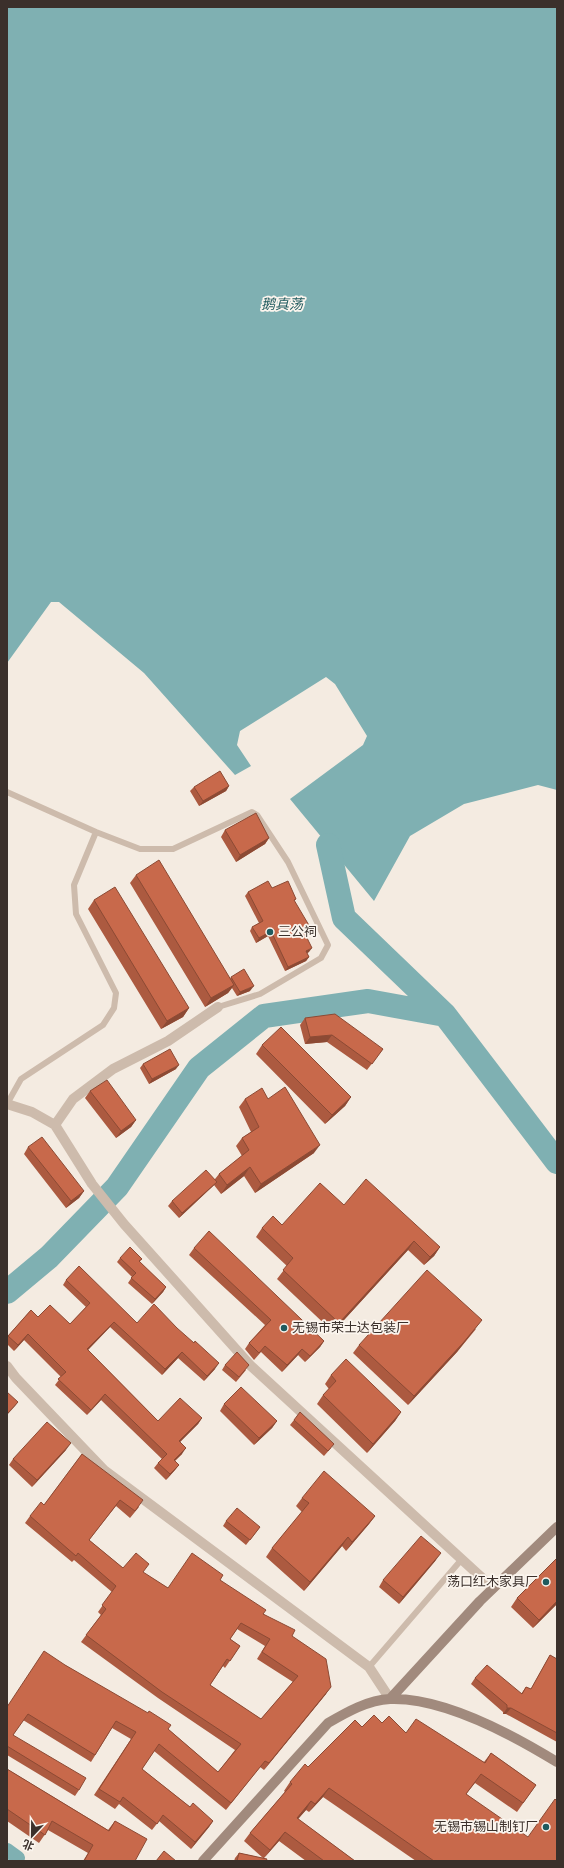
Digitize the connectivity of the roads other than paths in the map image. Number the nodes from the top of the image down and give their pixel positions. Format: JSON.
{"nodes":[{"id":1,"x":7,"y":792,"type":"edge"},
{"id":2,"x":96,"y":832,"type":"junction"},
{"id":3,"x":218,"y":1007,"type":"joint"},
{"id":4,"x":7,"y":1104,"type":"edge"},
{"id":5,"x":55,"y":1125,"type":"junction"},
{"id":6,"x":7,"y":1366,"type":"edge"},
{"id":7,"x":557,"y":1526,"type":"edge"},
{"id":8,"x":462,"y":1559,"type":"junction"},
{"id":9,"x":493,"y":1588,"type":"junction"},
{"id":10,"x":368,"y":1667,"type":"junction"},
{"id":11,"x":390,"y":1699,"type":"junction"},
{"id":12,"x":557,"y":1762,"type":"edge"},
{"id":13,"x":203,"y":1861,"type":"edge"}],
"edges":[{"from":1,"to":2,"type":"lane"},
{"from":2,"to":3,"type":"lane"},
{"from":2,"to":4,"type":"lane"},
{"from":3,"to":5,"type":"street"},
{"from":4,"to":5,"type":"street"},
{"from":5,"to":8,"type":"street"},
{"from":6,"to":10,"type":"street"},
{"from":7,"to":9,"type":"street"},
{"from":8,"to":9,"type":"street"},
{"from":8,"to":10,"type":"lane"},
{"from":9,"to":11,"type":"street"},
{"from":10,"to":11,"type":"street"},
{"from":11,"to":12,"type":"street"},
{"from":11,"to":13,"type":"street"}]}
